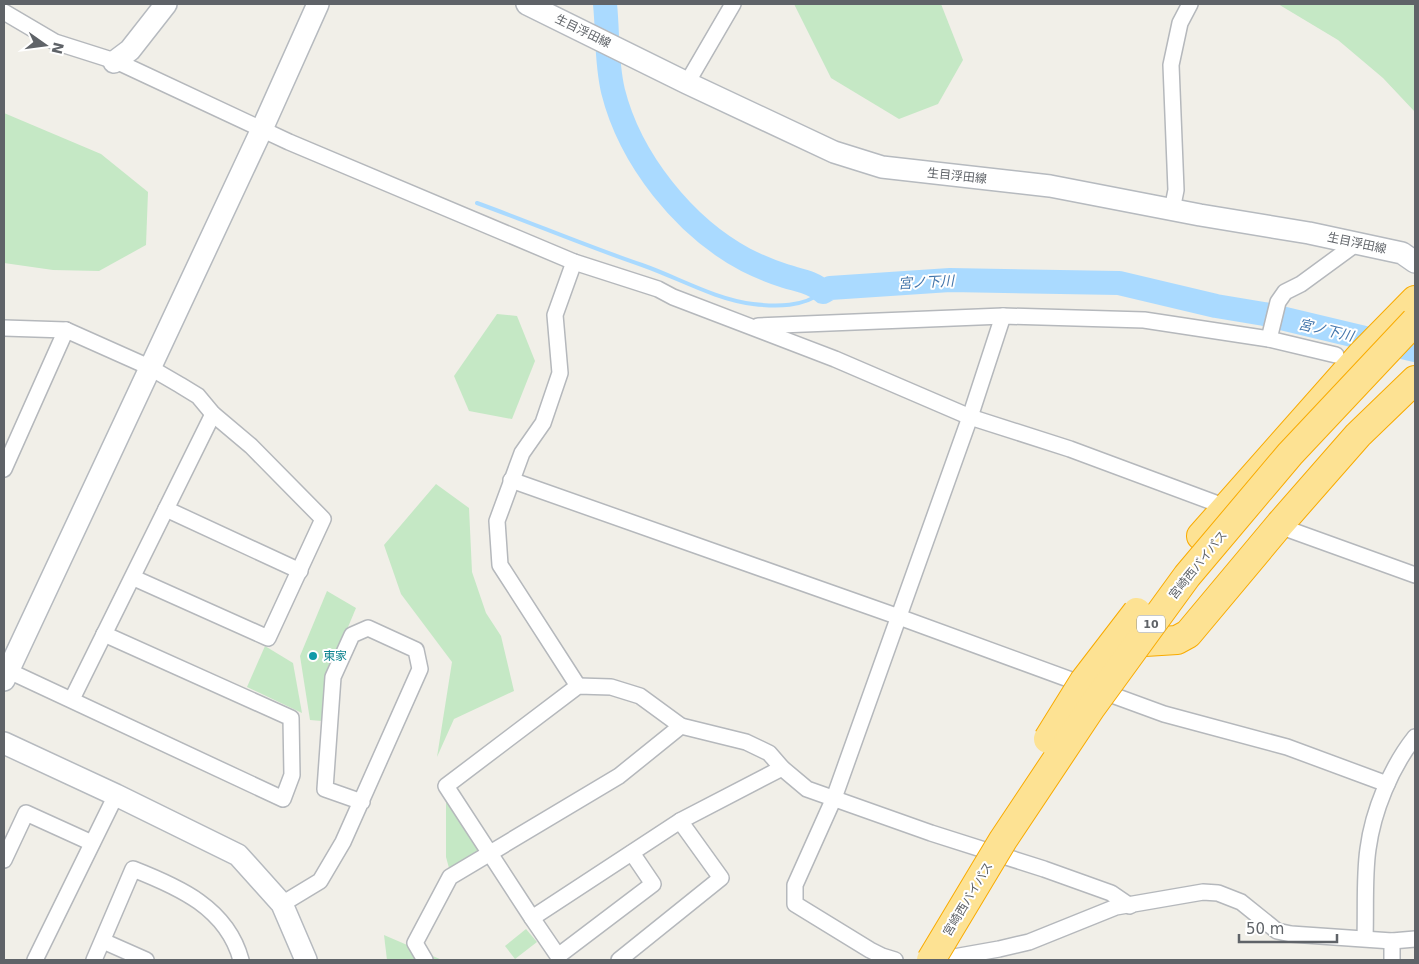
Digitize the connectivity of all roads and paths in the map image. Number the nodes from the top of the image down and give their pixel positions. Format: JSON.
{"nodes":[{"id":1,"x":166,"y":4,"type":"edge"},
{"id":2,"x":318,"y":4,"type":"edge"},
{"id":3,"x":527,"y":4,"type":"edge"},
{"id":4,"x":734,"y":4,"type":"edge"},
{"id":5,"x":1190,"y":4,"type":"edge"},
{"id":6,"x":555,"y":10,"type":"edge"},
{"id":7,"x":4,"y":12,"type":"edge"},
{"id":8,"x":114,"y":62,"type":"junction"},
{"id":9,"x":688,"y":83,"type":"junction"},
{"id":10,"x":262,"y":129,"type":"junction"},
{"id":11,"x":1172,"y":210,"type":"junction"},
{"id":12,"x":1357,"y":243,"type":"junction"},
{"id":13,"x":574,"y":262,"type":"junction"},
{"id":14,"x":1415,"y":262,"type":"edge"},
{"id":15,"x":1415,"y":300,"type":"edge"},
{"id":16,"x":1003,"y":316,"type":"junction"},
{"id":17,"x":749,"y":326,"type":"junction"},
{"id":18,"x":1408,"y":326,"type":"edge"},
{"id":19,"x":4,"y":328,"type":"edge"},
{"id":20,"x":66,"y":330,"type":"junction"},
{"id":21,"x":1271,"y":334,"type":"junction"},
{"id":22,"x":1349,"y":354,"type":"junction"},
{"id":23,"x":149,"y":367,"type":"junction"},
{"id":24,"x":1415,"y":380,"type":"edge"},
{"id":25,"x":213,"y":414,"type":"junction"},
{"id":26,"x":970,"y":418,"type":"junction"},
{"id":27,"x":4,"y":469,"type":"edge"},
{"id":28,"x":511,"y":480,"type":"junction"},
{"id":29,"x":1226,"y":507,"type":"junction"},
{"id":30,"x":166,"y":509,"type":"junction"},
{"id":31,"x":1280,"y":524,"type":"junction"},
{"id":32,"x":300,"y":571,"type":"junction"},
{"id":33,"x":1415,"y":575,"type":"edge"},
{"id":34,"x":134,"y":578,"type":"junction"},
{"id":35,"x":899,"y":617,"type":"junction"},
{"id":36,"x":104,"y":634,"type":"junction"},
{"id":37,"x":1145,"y":642,"type":"junction"},
{"id":38,"x":6,"y":675,"type":"edge"},
{"id":39,"x":578,"y":686,"type":"junction"},
{"id":40,"x":72,"y":700,"type":"junction"},
{"id":41,"x":681,"y":726,"type":"junction"},
{"id":42,"x":1415,"y":737,"type":"edge"},
{"id":43,"x":4,"y":743,"type":"edge"},
{"id":44,"x":782,"y":768,"type":"junction"},
{"id":45,"x":1387,"y":784,"type":"junction"},
{"id":46,"x":116,"y":794,"type":"junction"},
{"id":47,"x":834,"y":798,"type":"junction"},
{"id":48,"x":362,"y":802,"type":"junction"},
{"id":49,"x":680,"y":821,"type":"junction"},
{"id":50,"x":92,"y":843,"type":"junction"},
{"id":51,"x":632,"y":853,"type":"junction"},
{"id":52,"x":490,"y":854,"type":"junction"},
{"id":53,"x":4,"y":860,"type":"edge"},
{"id":54,"x":282,"y":904,"type":"junction"},
{"id":55,"x":1130,"y":906,"type":"junction"},
{"id":56,"x":532,"y":918,"type":"junction"},
{"id":57,"x":1365,"y":938,"type":"junction"},
{"id":58,"x":1415,"y":939,"type":"edge"},
{"id":59,"x":103,"y":941,"type":"junction"},
{"id":60,"x":1392,"y":941,"type":"junction"},
{"id":61,"x":34,"y":960,"type":"edge"},
{"id":62,"x":94,"y":960,"type":"edge"},
{"id":63,"x":146,"y":960,"type":"edge"},
{"id":64,"x":241,"y":960,"type":"edge"},
{"id":65,"x":306,"y":960,"type":"edge"},
{"id":66,"x":425,"y":960,"type":"edge"},
{"id":67,"x":619,"y":960,"type":"edge"},
{"id":68,"x":895,"y":960,"type":"edge"},
{"id":69,"x":930,"y":960,"type":"edge"},
{"id":70,"x":938,"y":960,"type":"edge"},
{"id":71,"x":1392,"y":960,"type":"edge"}],
"edges":[{"from":1,"to":8,"type":"street"},
{"from":2,"to":10,"type":"street"},
{"from":3,"to":6,"type":"street","name":"生目浮田線"},
{"from":4,"to":9,"type":"street"},
{"from":5,"to":11,"type":"street"},
{"from":6,"to":9,"type":"street","name":"生目浮田線"},
{"from":7,"to":8,"type":"street"},
{"from":8,"to":10,"type":"street"},
{"from":9,"to":11,"type":"street","name":"生目浮田線"},
{"from":10,"to":13,"type":"street"},
{"from":10,"to":23,"type":"street"},
{"from":11,"to":12,"type":"street","name":"生目浮田線"},
{"from":12,"to":14,"type":"street","name":"生目浮田線"},
{"from":12,"to":21,"type":"street"},
{"from":13,"to":17,"type":"street"},
{"from":13,"to":28,"type":"street"},
{"from":15,"to":18,"type":"highway"},
{"from":16,"to":17,"type":"street"},
{"from":16,"to":21,"type":"street"},
{"from":16,"to":26,"type":"street"},
{"from":17,"to":26,"type":"street"},
{"from":18,"to":22,"type":"highway"},
{"from":18,"to":37,"type":"highway","name":"宮崎西バイパス","number":"10"},
{"from":18,"to":69,"type":"highway","name":"宮崎西バイパス","number":"10","bridge":true},
{"from":19,"to":20,"type":"street"},
{"from":20,"to":23,"type":"street"},
{"from":20,"to":27,"type":"street"},
{"from":21,"to":22,"type":"street"},
{"from":22,"to":29,"type":"highway"},
{"from":23,"to":25,"type":"street"},
{"from":23,"to":38,"type":"street"},
{"from":24,"to":31,"type":"highway"},
{"from":25,"to":30,"type":"street"},
{"from":25,"to":32,"type":"street"},
{"from":26,"to":29,"type":"street"},
{"from":26,"to":35,"type":"street"},
{"from":28,"to":35,"type":"street"},
{"from":28,"to":39,"type":"street"},
{"from":29,"to":69,"type":"highway","bridge":true},
{"from":30,"to":32,"type":"street"},
{"from":30,"to":34,"type":"street"},
{"from":31,"to":33,"type":"street"},
{"from":31,"to":37,"type":"highway"},
{"from":32,"to":34,"type":"street"},
{"from":34,"to":36,"type":"street"},
{"from":35,"to":45,"type":"street"},
{"from":35,"to":47,"type":"street"},
{"from":36,"to":40,"type":"street"},
{"from":36,"to":40,"type":"street"},
{"from":37,"to":70,"type":"highway","name":"宮崎西バイパス","number":"10"},
{"from":38,"to":40,"type":"street"},
{"from":39,"to":41,"type":"street"},
{"from":39,"to":52,"type":"street"},
{"from":41,"to":44,"type":"street"},
{"from":41,"to":52,"type":"street"},
{"from":42,"to":45,"type":"street"},
{"from":43,"to":46,"type":"street"},
{"from":44,"to":47,"type":"street"},
{"from":44,"to":49,"type":"street"},
{"from":45,"to":57,"type":"street"},
{"from":46,"to":50,"type":"street"},
{"from":46,"to":54,"type":"street"},
{"from":47,"to":55,"type":"street"},
{"from":47,"to":68,"type":"street"},
{"from":48,"to":48,"type":"street"},
{"from":48,"to":54,"type":"street"},
{"from":49,"to":51,"type":"street"},
{"from":49,"to":67,"type":"street"},
{"from":50,"to":53,"type":"street"},
{"from":50,"to":61,"type":"street"},
{"from":51,"to":56,"type":"street"},
{"from":51,"to":56,"type":"street"},
{"from":52,"to":56,"type":"street"},
{"from":52,"to":66,"type":"street"},
{"from":54,"to":65,"type":"street"},
{"from":55,"to":57,"type":"street"},
{"from":55,"to":70,"type":"street"},
{"from":57,"to":60,"type":"street"},
{"from":58,"to":60,"type":"street"},
{"from":59,"to":62,"type":"street"},
{"from":59,"to":63,"type":"street"},
{"from":59,"to":64,"type":"street"},
{"from":60,"to":71,"type":"street"}]}
